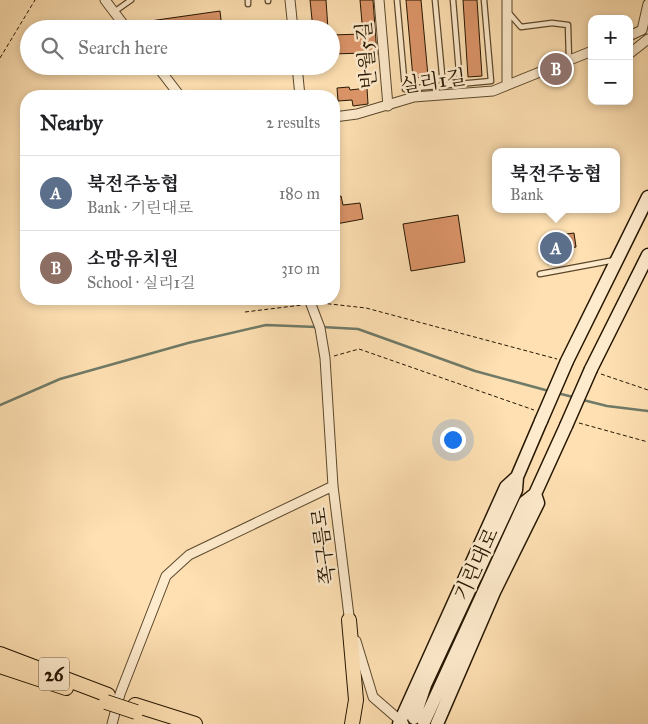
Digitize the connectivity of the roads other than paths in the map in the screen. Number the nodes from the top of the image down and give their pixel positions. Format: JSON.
{"nodes":[{"id":1,"x":105,"y":0,"type":"edge"},
{"id":2,"x":131,"y":0,"type":"edge"},
{"id":3,"x":290,"y":0,"type":"edge"},
{"id":4,"x":379,"y":0,"type":"edge"},
{"id":5,"x":397,"y":0,"type":"edge"},
{"id":6,"x":434,"y":0,"type":"edge"},
{"id":7,"x":453,"y":0,"type":"edge"},
{"id":8,"x":484,"y":0,"type":"edge"},
{"id":9,"x":507,"y":0,"type":"edge"},
{"id":10,"x":648,"y":4,"type":"edge"},
{"id":11,"x":507,"y":11,"type":"junction"},
{"id":12,"x":114,"y":12,"type":"junction"},
{"id":13,"x":120,"y":20,"type":"edge"},
{"id":14,"x":292,"y":20,"type":"edge"},
{"id":15,"x":642,"y":30,"type":"junction"},
{"id":16,"x":633,"y":34,"type":"edge"},
{"id":17,"x":648,"y":39,"type":"edge"},
{"id":18,"x":633,"y":51,"type":"edge"},
{"id":19,"x":588,"y":53,"type":"edge"},
{"id":20,"x":569,"y":60,"type":"junction"},
{"id":21,"x":163,"y":75,"type":"edge"},
{"id":22,"x":298,"y":75,"type":"edge"},
{"id":23,"x":460,"y":84,"type":"junction"},
{"id":24,"x":443,"y":85,"type":"junction"},
{"id":25,"x":507,"y":85,"type":"junction"},
{"id":26,"x":175,"y":90,"type":"edge"},
{"id":27,"x":299,"y":90,"type":"edge"},
{"id":28,"x":388,"y":106,"type":"junction"},
{"id":29,"x":340,"y":116,"type":"edge"},
{"id":30,"x":648,"y":198,"type":"edge"},
{"id":31,"x":648,"y":255,"type":"edge"},
{"id":32,"x":617,"y":260,"type":"junction"},
{"id":33,"x":540,"y":274,"type":"dead end"},
{"id":34,"x":313,"y":305,"type":"edge"},
{"id":35,"x":333,"y":486,"type":"junction"},
{"id":36,"x":535,"y":494,"type":"junction"},
{"id":37,"x":349,"y":620,"type":"junction"},
{"id":38,"x":0,"y":654,"type":"edge"},
{"id":39,"x":0,"y":666,"type":"edge"},
{"id":40,"x":107,"y":698,"type":"junction"},
{"id":41,"x":444,"y":704,"type":"junction"},
{"id":42,"x":136,"y":708,"type":"junction"},
{"id":43,"x":413,"y":722,"type":"edge"},
{"id":44,"x":112,"y":724,"type":"edge"},
{"id":45,"x":169,"y":724,"type":"edge"},
{"id":46,"x":195,"y":724,"type":"edge"},
{"id":47,"x":352,"y":724,"type":"edge"},
{"id":48,"x":445,"y":724,"type":"edge"}],
"edges":[{"from":1,"to":12,"type":"street"},
{"from":2,"to":12,"type":"lane"},
{"from":3,"to":14,"type":"street"},
{"from":4,"to":28,"type":"street","name":"반월5길"},
{"from":5,"to":24,"type":"lane"},
{"from":6,"to":24,"type":"lane"},
{"from":7,"to":23,"type":"lane"},
{"from":8,"to":23,"type":"lane"},
{"from":9,"to":11,"type":"street"},
{"from":10,"to":15,"type":"street"},
{"from":11,"to":20,"type":"lane"},
{"from":11,"to":25,"type":"street"},
{"from":12,"to":13,"type":"street"},
{"from":15,"to":16,"type":"street"},
{"from":15,"to":17,"type":"street"},
{"from":17,"to":18,"type":"street"},
{"from":19,"to":20,"type":"street","name":"실리1길"},
{"from":20,"to":25,"type":"street","name":"실리1길"},
{"from":21,"to":26,"type":"street"},
{"from":22,"to":27,"type":"street"},
{"from":23,"to":24,"type":"lane"},
{"from":25,"to":28,"type":"street","name":"실리1길"},
{"from":28,"to":29,"type":"street","name":"실리1길"},
{"from":30,"to":32,"type":"street"},
{"from":31,"to":36,"type":"street","name":"기린대로","bridge":true},
{"from":32,"to":33,"type":"lane"},
{"from":32,"to":43,"type":"street","name":"기린대로","bridge":true},
{"from":34,"to":35,"type":"street","name":"쪽구름로"},
{"from":35,"to":37,"type":"street","name":"쪽구름로"},
{"from":35,"to":44,"type":"street"},
{"from":36,"to":41,"type":"street"},
{"from":36,"to":43,"type":"street","name":"기린대로"},
{"from":37,"to":43,"type":"street","name":"쪽구름로"},
{"from":37,"to":47,"type":"main road"},
{"from":38,"to":40,"type":"main road","number":"26"},
{"from":39,"to":40,"type":"main road","number":"26"},
{"from":40,"to":42,"type":"main road","number":"26"},
{"from":41,"to":43,"type":"street"},
{"from":41,"to":48,"type":"street"},
{"from":42,"to":45,"type":"main road","number":"26"},
{"from":42,"to":46,"type":"main road","number":"26"}]}
